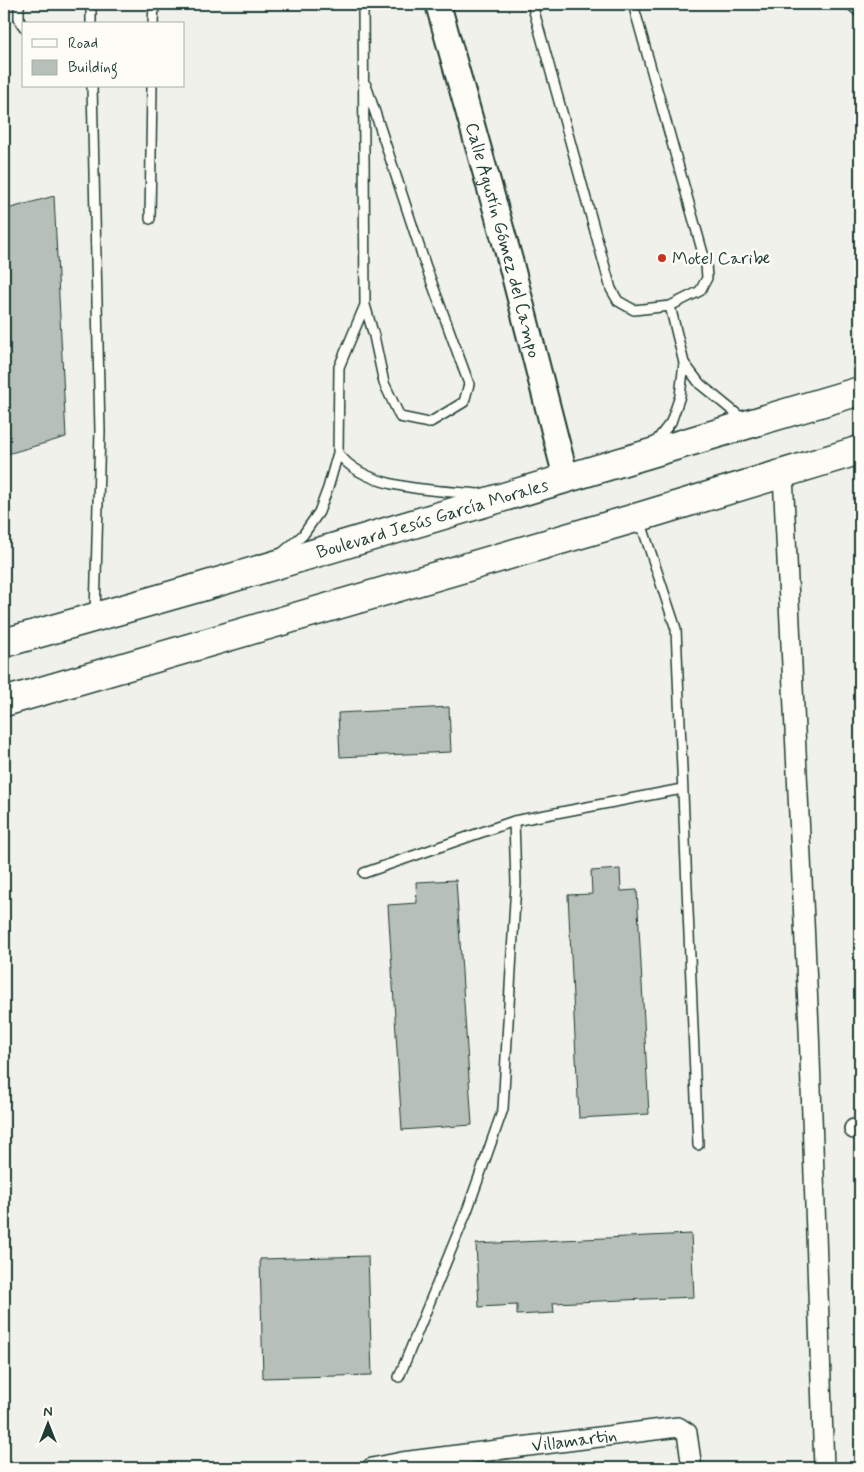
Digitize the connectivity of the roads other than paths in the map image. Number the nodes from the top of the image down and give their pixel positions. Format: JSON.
{"nodes":[{"id":1,"x":19,"y":4,"type":"edge"},
{"id":2,"x":91,"y":4,"type":"edge"},
{"id":3,"x":154,"y":4,"type":"edge"},
{"id":4,"x":363,"y":4,"type":"edge"},
{"id":5,"x":438,"y":4,"type":"edge"},
{"id":6,"x":532,"y":4,"type":"edge"},
{"id":7,"x":633,"y":4,"type":"edge"},
{"id":8,"x":850,"y":4,"type":"edge"},
{"id":9,"x":860,"y":13,"type":"edge"},
{"id":10,"x":91,"y":22,"type":"edge"},
{"id":11,"x":153,"y":22,"type":"edge"},
{"id":12,"x":22,"y":24,"type":"edge"},
{"id":13,"x":364,"y":78,"type":"junction"},
{"id":14,"x":92,"y":88,"type":"edge"},
{"id":15,"x":152,"y":88,"type":"edge"},
{"id":16,"x":150,"y":219,"type":"dead end"},
{"id":17,"x":365,"y":305,"type":"junction"},
{"id":18,"x":670,"y":306,"type":"junction"},
{"id":19,"x":684,"y":363,"type":"junction"},
{"id":20,"x":860,"y":391,"type":"edge"},
{"id":21,"x":749,"y":424,"type":"junction"},
{"id":22,"x":860,"y":450,"type":"edge"},
{"id":23,"x":338,"y":453,"type":"junction"},
{"id":24,"x":645,"y":455,"type":"junction"},
{"id":25,"x":782,"y":474,"type":"junction"},
{"id":26,"x":566,"y":478,"type":"junction"},
{"id":27,"x":507,"y":496,"type":"junction"},
{"id":28,"x":639,"y":517,"type":"junction"},
{"id":29,"x":264,"y":568,"type":"junction"},
{"id":30,"x":95,"y":617,"type":"junction"},
{"id":31,"x":4,"y":643,"type":"edge"},
{"id":32,"x":4,"y":702,"type":"edge"},
{"id":33,"x":682,"y":789,"type":"junction"},
{"id":34,"x":514,"y":821,"type":"junction"},
{"id":35,"x":364,"y":873,"type":"dead end"},
{"id":36,"x":698,"y":1145,"type":"dead end"},
{"id":37,"x":399,"y":1377,"type":"dead end"},
{"id":38,"x":403,"y":1465,"type":"edge"},
{"id":39,"x":372,"y":1468,"type":"edge"},
{"id":40,"x":692,"y":1468,"type":"edge"},
{"id":41,"x":824,"y":1468,"type":"edge"}],
"edges":[{"from":1,"to":12,"type":"lane"},
{"from":2,"to":10,"type":"lane"},
{"from":3,"to":11,"type":"lane"},
{"from":4,"to":13,"type":"lane"},
{"from":5,"to":26,"type":"street","name":"Calle Agustín Gómez del Campo"},
{"from":6,"to":18,"type":"lane"},
{"from":7,"to":18,"type":"lane"},
{"from":8,"to":9,"type":"lane"},
{"from":13,"to":17,"type":"lane"},
{"from":13,"to":17,"type":"lane"},
{"from":14,"to":30,"type":"lane"},
{"from":15,"to":16,"type":"lane"},
{"from":17,"to":23,"type":"lane"},
{"from":18,"to":19,"type":"lane"},
{"from":19,"to":21,"type":"lane"},
{"from":19,"to":24,"type":"lane"},
{"from":20,"to":21,"type":"main road","name":"Boulevard Jesús García Morales"},
{"from":21,"to":24,"type":"main road","name":"Boulevard Jesús García Morales"},
{"from":22,"to":25,"type":"main road"},
{"from":23,"to":27,"type":"lane"},
{"from":23,"to":29,"type":"lane"},
{"from":24,"to":26,"type":"main road","name":"Boulevard Jesús García Morales"},
{"from":25,"to":28,"type":"main road"},
{"from":25,"to":41,"type":"street"},
{"from":26,"to":27,"type":"main road","name":"Boulevard Jesús García Morales"},
{"from":27,"to":29,"type":"main road","name":"Boulevard Jesús García Morales"},
{"from":28,"to":32,"type":"main road"},
{"from":28,"to":33,"type":"lane"},
{"from":29,"to":30,"type":"main road","name":"Boulevard Jesús García Morales"},
{"from":30,"to":31,"type":"main road","name":"Boulevard Jesús García Morales"},
{"from":33,"to":34,"type":"lane"},
{"from":33,"to":36,"type":"lane"},
{"from":34,"to":35,"type":"lane"},
{"from":34,"to":37,"type":"lane"},
{"from":38,"to":39,"type":"street","name":"Villamartin"},
{"from":38,"to":40,"type":"street","name":"Villamartin"}]}
